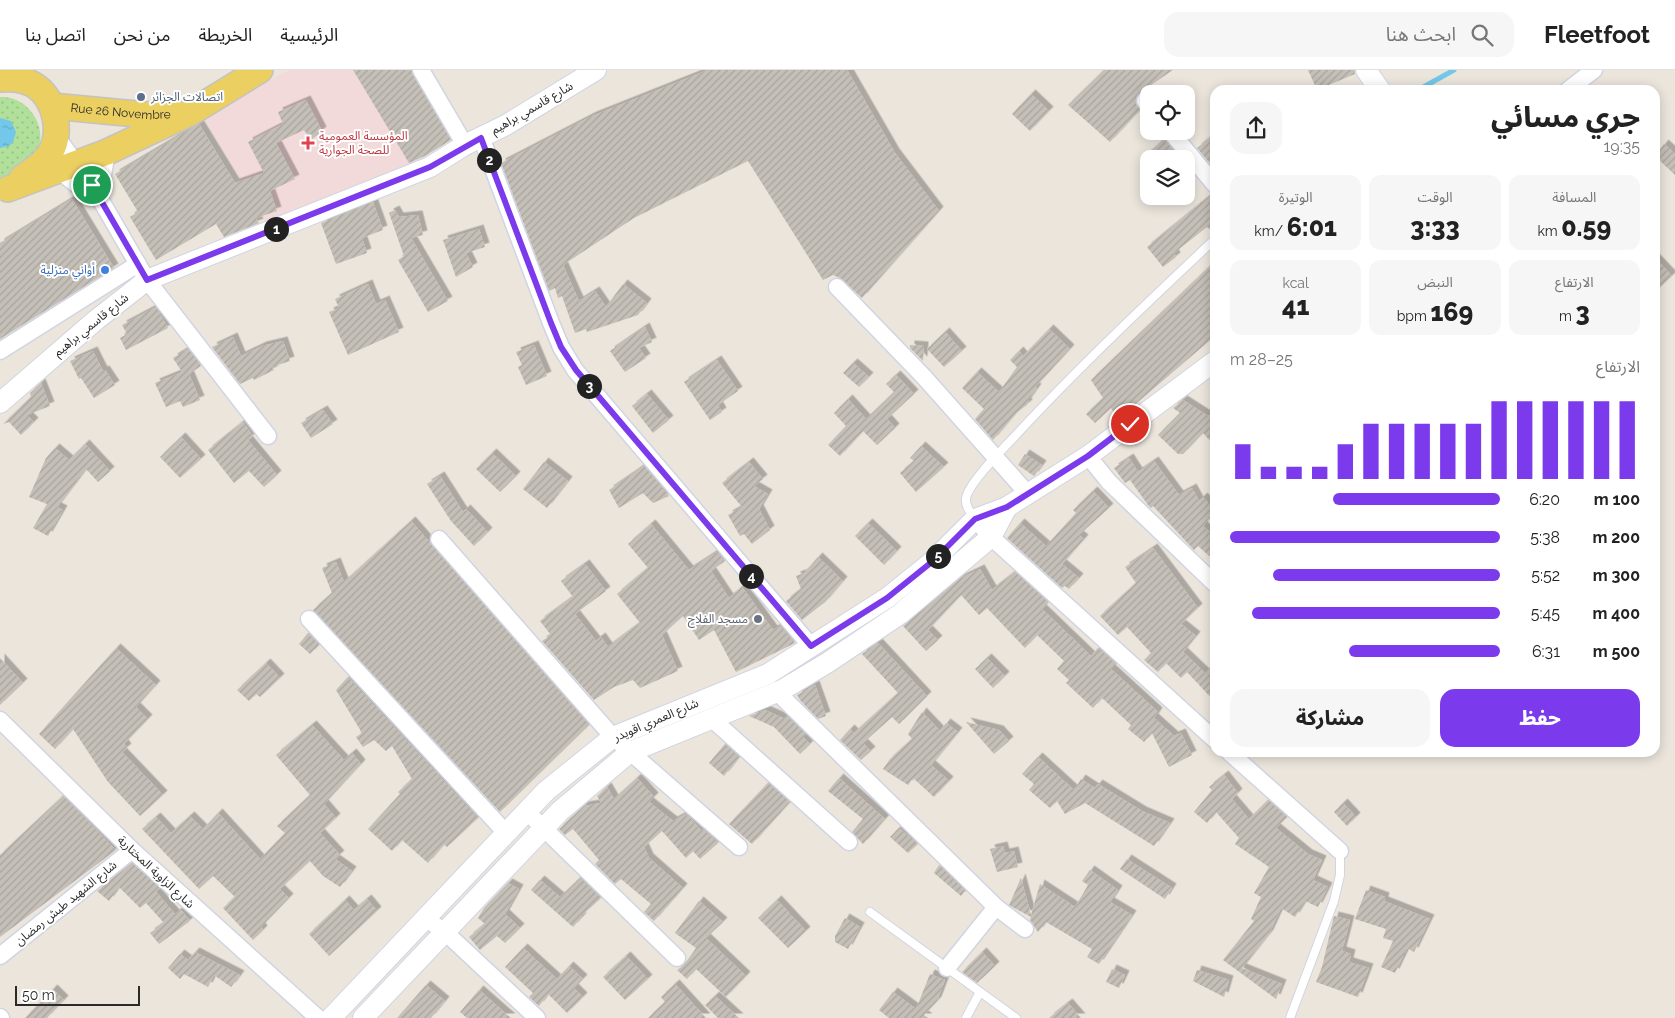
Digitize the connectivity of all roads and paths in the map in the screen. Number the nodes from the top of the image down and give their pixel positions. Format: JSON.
{"nodes":[{"id":1,"x":260,"y":70,"type":"edge"},
{"id":2,"x":421,"y":70,"type":"edge"},
{"id":3,"x":596,"y":70,"type":"edge"},
{"id":4,"x":1366,"y":70,"type":"edge"},
{"id":5,"x":1594,"y":70,"type":"edge"},
{"id":6,"x":35,"y":78,"type":"edge"},
{"id":7,"x":0,"y":79,"type":"edge"},
{"id":8,"x":1376,"y":85,"type":"edge"},
{"id":9,"x":1574,"y":85,"type":"edge"},
{"id":10,"x":52,"y":106,"type":"junction"},
{"id":11,"x":190,"y":113,"type":"junction"},
{"id":12,"x":56,"y":136,"type":"junction"},
{"id":13,"x":1177,"y":140,"type":"edge"},
{"id":14,"x":473,"y":141,"type":"junction"},
{"id":15,"x":107,"y":152,"type":"junction"},
{"id":16,"x":69,"y":167,"type":"junction"},
{"id":17,"x":1210,"y":180,"type":"edge"},
{"id":18,"x":4,"y":192,"type":"edge"},
{"id":19,"x":99,"y":198,"type":"junction"},
{"id":20,"x":1210,"y":244,"type":"edge"},
{"id":21,"x":142,"y":272,"type":"junction"},
{"id":22,"x":837,"y":287,"type":"dead end"},
{"id":23,"x":0,"y":351,"type":"edge"},
{"id":24,"x":1210,"y":365,"type":"edge"},
{"id":25,"x":0,"y":403,"type":"edge"},
{"id":26,"x":268,"y":436,"type":"dead end"},
{"id":27,"x":996,"y":456,"type":"junction"},
{"id":28,"x":1088,"y":456,"type":"junction"},
{"id":29,"x":1028,"y":494,"type":"junction"},
{"id":30,"x":1007,"y":507,"type":"junction"},
{"id":31,"x":975,"y":519,"type":"junction"},
{"id":32,"x":991,"y":537,"type":"junction"},
{"id":33,"x":439,"y":539,"type":"dead end"},
{"id":34,"x":1210,"y":579,"type":"edge"},
{"id":35,"x":309,"y":620,"type":"dead end"},
{"id":36,"x":811,"y":646,"type":"junction"},
{"id":37,"x":777,"y":692,"type":"junction"},
{"id":38,"x":712,"y":719,"type":"junction"},
{"id":39,"x":0,"y":720,"type":"edge"},
{"id":40,"x":1210,"y":734,"type":"edge"},
{"id":41,"x":613,"y":737,"type":"junction"},
{"id":42,"x":630,"y":752,"type":"junction"},
{"id":43,"x":1235,"y":757,"type":"edge"},
{"id":44,"x":526,"y":812,"type":"junction"},
{"id":45,"x":542,"y":829,"type":"junction"},
{"id":46,"x":507,"y":834,"type":"junction"},
{"id":47,"x":849,"y":842,"type":"dead end"},
{"id":48,"x":739,"y":847,"type":"dead end"},
{"id":49,"x":132,"y":850,"type":"junction"},
{"id":50,"x":1340,"y":851,"type":"joint"},
{"id":51,"x":996,"y":907,"type":"junction"},
{"id":52,"x":870,"y":912,"type":"dead end"},
{"id":53,"x":425,"y":918,"type":"junction"},
{"id":54,"x":1025,"y":929,"type":"dead end"},
{"id":55,"x":445,"y":932,"type":"junction"},
{"id":56,"x":0,"y":956,"type":"edge"},
{"id":57,"x":677,"y":958,"type":"dead end"},
{"id":58,"x":948,"y":968,"type":"junction"},
{"id":59,"x":980,"y":992,"type":"junction"},
{"id":60,"x":318,"y":1018,"type":"edge"},
{"id":61,"x":331,"y":1018,"type":"edge"},
{"id":62,"x":363,"y":1018,"type":"edge"},
{"id":63,"x":537,"y":1018,"type":"edge"},
{"id":64,"x":966,"y":1018,"type":"edge"},
{"id":65,"x":1016,"y":1018,"type":"edge"},
{"id":66,"x":1290,"y":1018,"type":"edge"}],
"edges":[{"from":1,"to":11,"type":"main road","name":"Rue 26 Novembre"},
{"from":2,"to":14,"type":"street"},
{"from":3,"to":14,"type":"street","name":"شارع قاسمي براهيم"},
{"from":4,"to":8,"type":"street"},
{"from":5,"to":9,"type":"street"},
{"from":6,"to":7,"type":"main road"},
{"from":6,"to":10,"type":"main road"},
{"from":10,"to":11,"type":"main road","name":"Rue 26 Novembre"},
{"from":10,"to":12,"type":"main road"},
{"from":11,"to":15,"type":"main road","name":"Rue 26 Novembre"},
{"from":12,"to":16,"type":"street"},
{"from":12,"to":18,"type":"main road"},
{"from":13,"to":17,"type":"street"},
{"from":14,"to":21,"type":"street","name":"شارع قاسمي براهيم"},
{"from":14,"to":36,"type":"street"},
{"from":15,"to":16,"type":"main road","name":"Rue 26 Novembre"},
{"from":15,"to":19,"type":"street"},
{"from":16,"to":18,"type":"main road","name":"Rue 26 Novembre"},
{"from":16,"to":19,"type":"street"},
{"from":19,"to":21,"type":"street"},
{"from":20,"to":27,"type":"lane"},
{"from":21,"to":23,"type":"street"},
{"from":21,"to":25,"type":"street","name":"شارع قاسمي براهيم"},
{"from":21,"to":26,"type":"street"},
{"from":22,"to":27,"type":"street"},
{"from":24,"to":28,"type":"street","name":"شارع العمري اقويدر"},
{"from":27,"to":29,"type":"street"},
{"from":27,"to":31,"type":"lane"},
{"from":28,"to":29,"type":"street","name":"شارع العمري اقويدر"},
{"from":28,"to":34,"type":"street"},
{"from":29,"to":30,"type":"street","name":"شارع العمري اقويدر"},
{"from":30,"to":31,"type":"street","name":"شارع العمري اقويدر"},
{"from":30,"to":32,"type":"street","name":"شارع العمري اقويدر"},
{"from":31,"to":32,"type":"street"},
{"from":31,"to":36,"type":"street","name":"شارع العمري اقويدر"},
{"from":32,"to":37,"type":"street","name":"شارع العمري اقويدر"},
{"from":32,"to":40,"type":"street"},
{"from":33,"to":41,"type":"street"},
{"from":35,"to":46,"type":"street"},
{"from":36,"to":41,"type":"street","name":"شارع العمري اقويدر"},
{"from":37,"to":38,"type":"street","name":"شارع العمري اقويدر"},
{"from":37,"to":51,"type":"street"},
{"from":38,"to":42,"type":"street","name":"شارع العمري اقويدر"},
{"from":38,"to":47,"type":"street"},
{"from":39,"to":49,"type":"street","name":"شارع الزاوية المختارية"},
{"from":41,"to":42,"type":"street"},
{"from":41,"to":44,"type":"street","name":"شارع العمري اقويدر"},
{"from":42,"to":45,"type":"street","name":"شارع العمري اقويدر"},
{"from":42,"to":48,"type":"street"},
{"from":43,"to":50,"type":"street"},
{"from":44,"to":45,"type":"street"},
{"from":44,"to":46,"type":"street","name":"شارع العمري اقويدر"},
{"from":45,"to":55,"type":"street","name":"شارع العمري اقويدر"},
{"from":45,"to":57,"type":"street"},
{"from":46,"to":53,"type":"street","name":"شارع العمري اقويدر"},
{"from":49,"to":56,"type":"street","name":"شارع الشهيد طبش رمضان"},
{"from":49,"to":60,"type":"street","name":"شارع الزاوية المختارية"},
{"from":50,"to":66,"type":"lane"},
{"from":51,"to":54,"type":"street"},
{"from":51,"to":58,"type":"street"},
{"from":52,"to":58,"type":"lane"},
{"from":53,"to":55,"type":"street"},
{"from":53,"to":61,"type":"street","name":"شارع العمري اقويدر"},
{"from":55,"to":62,"type":"street","name":"شارع العمري اقويدر"},
{"from":55,"to":63,"type":"street"},
{"from":58,"to":59,"type":"lane"},
{"from":59,"to":64,"type":"lane"},
{"from":59,"to":65,"type":"lane"}]}
